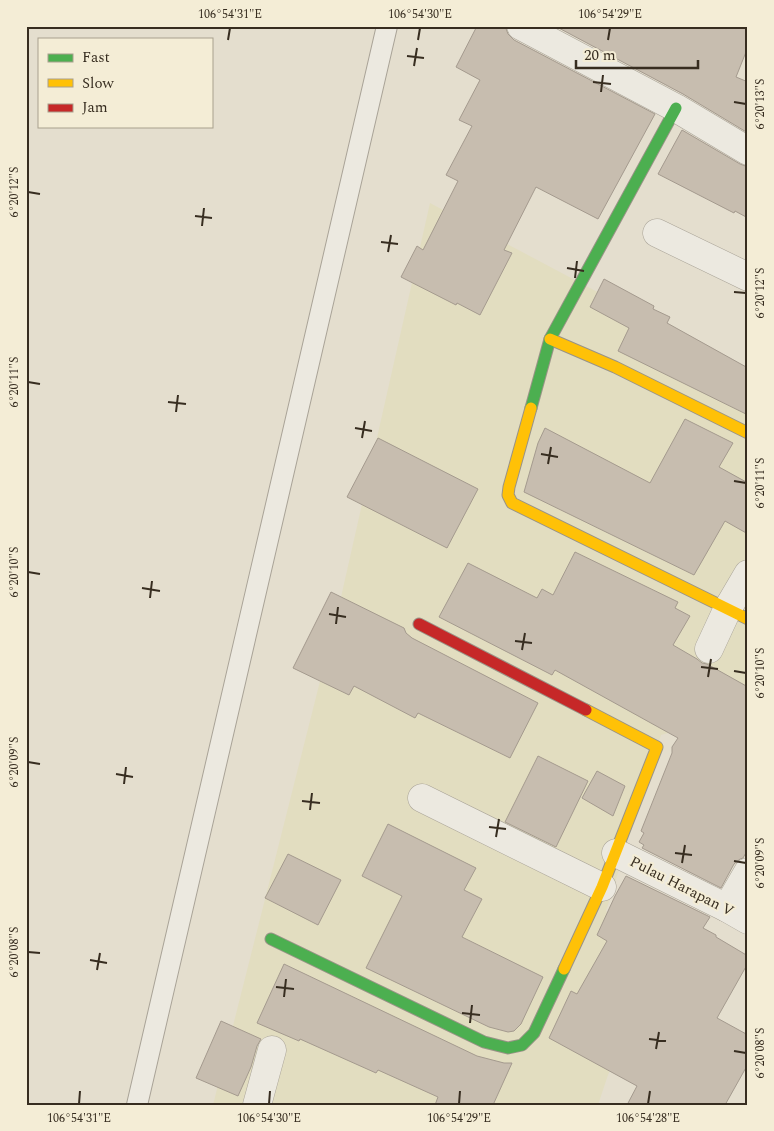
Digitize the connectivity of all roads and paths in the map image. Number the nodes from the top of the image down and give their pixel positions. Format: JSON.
{"nodes":[{"id":1,"x":387,"y":26,"type":"edge"},
{"id":2,"x":521,"y":26,"type":"edge"},
{"id":3,"x":676,"y":108,"type":"junction"},
{"id":4,"x":748,"y":151,"type":"edge"},
{"id":5,"x":657,"y":234,"type":"dead end"},
{"id":6,"x":748,"y":277,"type":"edge"},
{"id":7,"x":550,"y":339,"type":"junction"},
{"id":8,"x":748,"y":433,"type":"edge"},
{"id":9,"x":748,"y":574,"type":"edge"},
{"id":10,"x":738,"y":614,"type":"edge"},
{"id":11,"x":419,"y":624,"type":"dead end"},
{"id":12,"x":709,"y":649,"type":"dead end"},
{"id":13,"x":422,"y":798,"type":"dead end"},
{"id":14,"x":616,"y":853,"type":"junction"},
{"id":15,"x":748,"y":872,"type":"edge"},
{"id":16,"x":602,"y":886,"type":"junction"},
{"id":17,"x":737,"y":914,"type":"edge"},
{"id":18,"x":271,"y":939,"type":"dead end"},
{"id":19,"x":272,"y":1050,"type":"dead end"},
{"id":20,"x":137,"y":1105,"type":"edge"},
{"id":21,"x":257,"y":1105,"type":"edge"}],
"edges":[{"from":1,"to":20,"type":"lane"},
{"from":2,"to":3,"type":"street"},
{"from":3,"to":4,"type":"street"},
{"from":3,"to":7,"type":"street"},
{"from":5,"to":6,"type":"street"},
{"from":7,"to":8,"type":"street"},
{"from":7,"to":10,"type":"street"},
{"from":9,"to":10,"type":"street"},
{"from":10,"to":12,"type":"street"},
{"from":11,"to":14,"type":"street"},
{"from":13,"to":16,"type":"street"},
{"from":14,"to":16,"type":"street"},
{"from":14,"to":17,"type":"street","name":"Pulau Harapan V"},
{"from":15,"to":17,"type":"street"},
{"from":16,"to":18,"type":"street"},
{"from":19,"to":21,"type":"street"}]}
